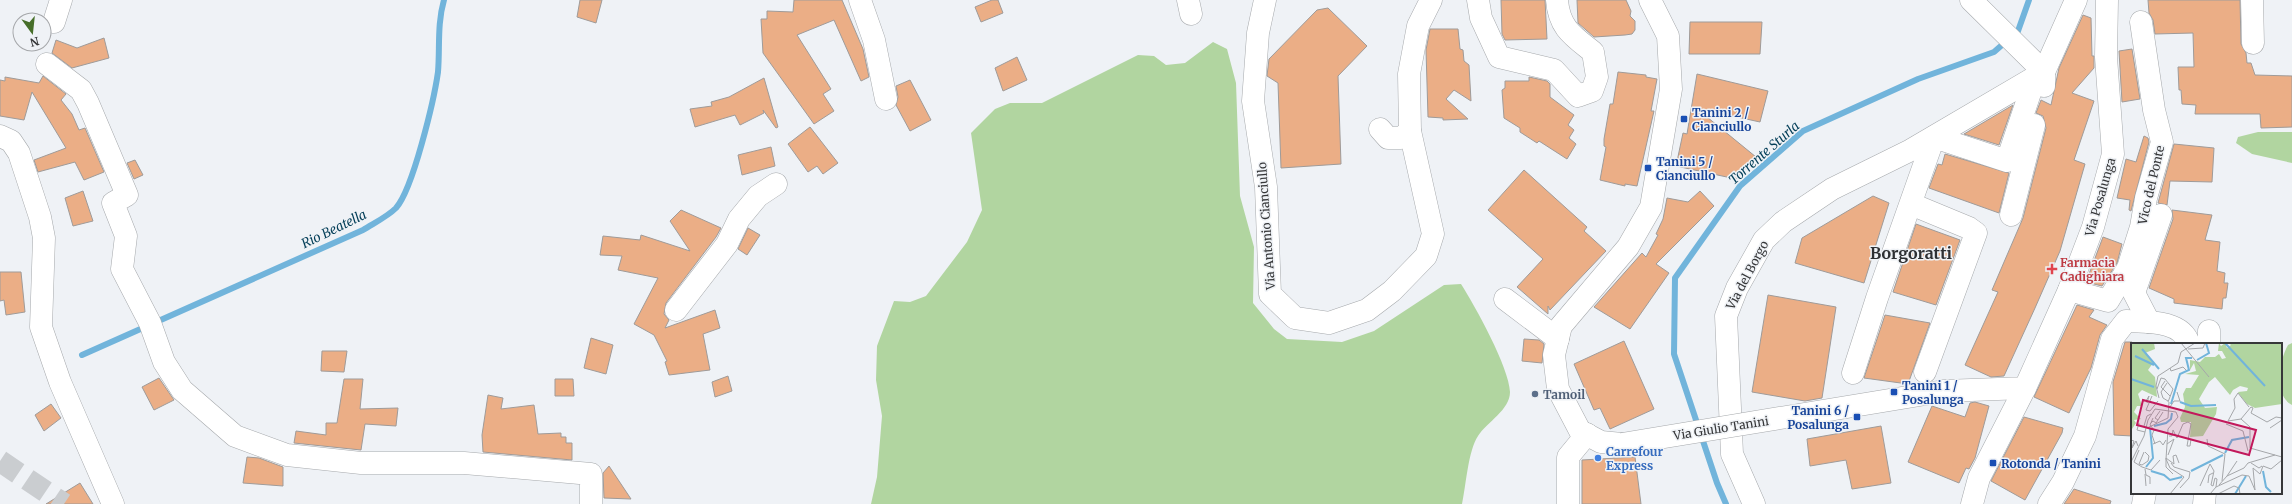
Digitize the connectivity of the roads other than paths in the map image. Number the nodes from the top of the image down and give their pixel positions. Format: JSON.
{"nodes":[{"id":1,"x":61,"y":0,"type":"edge"},
{"id":2,"x":860,"y":0,"type":"edge"},
{"id":3,"x":1265,"y":0,"type":"edge"},
{"id":4,"x":1273,"y":0,"type":"edge"},
{"id":5,"x":1431,"y":0,"type":"edge"},
{"id":6,"x":1478,"y":0,"type":"edge"},
{"id":7,"x":1557,"y":0,"type":"edge"},
{"id":8,"x":1650,"y":0,"type":"edge"},
{"id":9,"x":1971,"y":0,"type":"edge"},
{"id":10,"x":2076,"y":0,"type":"edge"},
{"id":11,"x":2107,"y":0,"type":"edge"},
{"id":12,"x":2252,"y":0,"type":"edge"},
{"id":13,"x":54,"y":22,"type":"dead end"},
{"id":14,"x":2141,"y":22,"type":"dead end"},
{"id":15,"x":1258,"y":33,"type":"junction"},
{"id":16,"x":2253,"y":43,"type":"dead end"},
{"id":17,"x":47,"y":64,"type":"dead end"},
{"id":18,"x":2038,"y":70,"type":"junction"},
{"id":19,"x":886,"y":99,"type":"dead end"},
{"id":20,"x":1380,"y":129,"type":"dead end"},
{"id":21,"x":1410,"y":131,"type":"junction"},
{"id":22,"x":0,"y":136,"type":"edge"},
{"id":23,"x":1934,"y":137,"type":"junction"},
{"id":24,"x":776,"y":184,"type":"dead end"},
{"id":25,"x":1911,"y":204,"type":"junction"},
{"id":26,"x":2010,"y":215,"type":"dead end"},
{"id":27,"x":2161,"y":215,"type":"dead end"},
{"id":28,"x":2069,"y":290,"type":"junction"},
{"id":29,"x":1505,"y":299,"type":"dead end"},
{"id":30,"x":676,"y":310,"type":"dead end"},
{"id":31,"x":2149,"y":322,"type":"junction"},
{"id":32,"x":1558,"y":339,"type":"junction"},
{"id":33,"x":2188,"y":343,"type":"edge"},
{"id":34,"x":1925,"y":372,"type":"dead end"},
{"id":35,"x":1853,"y":373,"type":"dead end"},
{"id":36,"x":2025,"y":388,"type":"junction"},
{"id":37,"x":1587,"y":434,"type":"junction"},
{"id":38,"x":2145,"y":494,"type":"edge"},
{"id":39,"x":2205,"y":494,"type":"edge"},
{"id":40,"x":1973,"y":497,"type":"edge"},
{"id":41,"x":113,"y":504,"type":"edge"},
{"id":42,"x":591,"y":504,"type":"edge"},
{"id":43,"x":1568,"y":504,"type":"edge"},
{"id":44,"x":1754,"y":504,"type":"edge"},
{"id":45,"x":2049,"y":504,"type":"edge"},
{"id":46,"x":2143,"y":504,"type":"edge"},
{"id":47,"x":2204,"y":504,"type":"edge"}],
"edges":[{"from":1,"to":13,"type":"street"},
{"from":2,"to":19,"type":"street"},
{"from":3,"to":15,"type":"street","name":"Via Antonio Cianciullo"},
{"from":4,"to":15,"type":"street","name":"Via Antonio Cianciullo"},
{"from":5,"to":21,"type":"street","name":"Via Antonio Cianciullo"},
{"from":6,"to":7,"type":"street"},
{"from":8,"to":32,"type":"street","name":"Via Giulio Tanini"},
{"from":9,"to":18,"type":"street"},
{"from":10,"to":18,"type":"street"},
{"from":11,"to":28,"type":"street","name":"Via Posalunga"},
{"from":12,"to":16,"type":"street"},
{"from":14,"to":28,"type":"street","name":"Vico del Ponte"},
{"from":15,"to":21,"type":"street","name":"Via Antonio Cianciullo"},
{"from":17,"to":42,"type":"street"},
{"from":18,"to":23,"type":"street","name":"Via del Borgo"},
{"from":18,"to":23,"type":"street"},
{"from":18,"to":26,"type":"street"},
{"from":20,"to":21,"type":"street"},
{"from":22,"to":41,"type":"street"},
{"from":23,"to":25,"type":"street"},
{"from":23,"to":44,"type":"street","name":"Via del Borgo"},
{"from":24,"to":30,"type":"street"},
{"from":25,"to":34,"type":"street"},
{"from":25,"to":35,"type":"street"},
{"from":27,"to":31,"type":"street"},
{"from":28,"to":36,"type":"street","name":"Via Posalunga"},
{"from":29,"to":32,"type":"street"},
{"from":31,"to":33,"type":"street"},
{"from":31,"to":45,"type":"street"},
{"from":32,"to":37,"type":"street","name":"Via Giulio Tanini"},
{"from":36,"to":37,"type":"street","name":"Via Giulio Tanini","bridge":true},
{"from":36,"to":40,"type":"street","name":"Via Posalunga"},
{"from":37,"to":43,"type":"street"},
{"from":38,"to":46,"type":"street"},
{"from":39,"to":47,"type":"street"}]}
